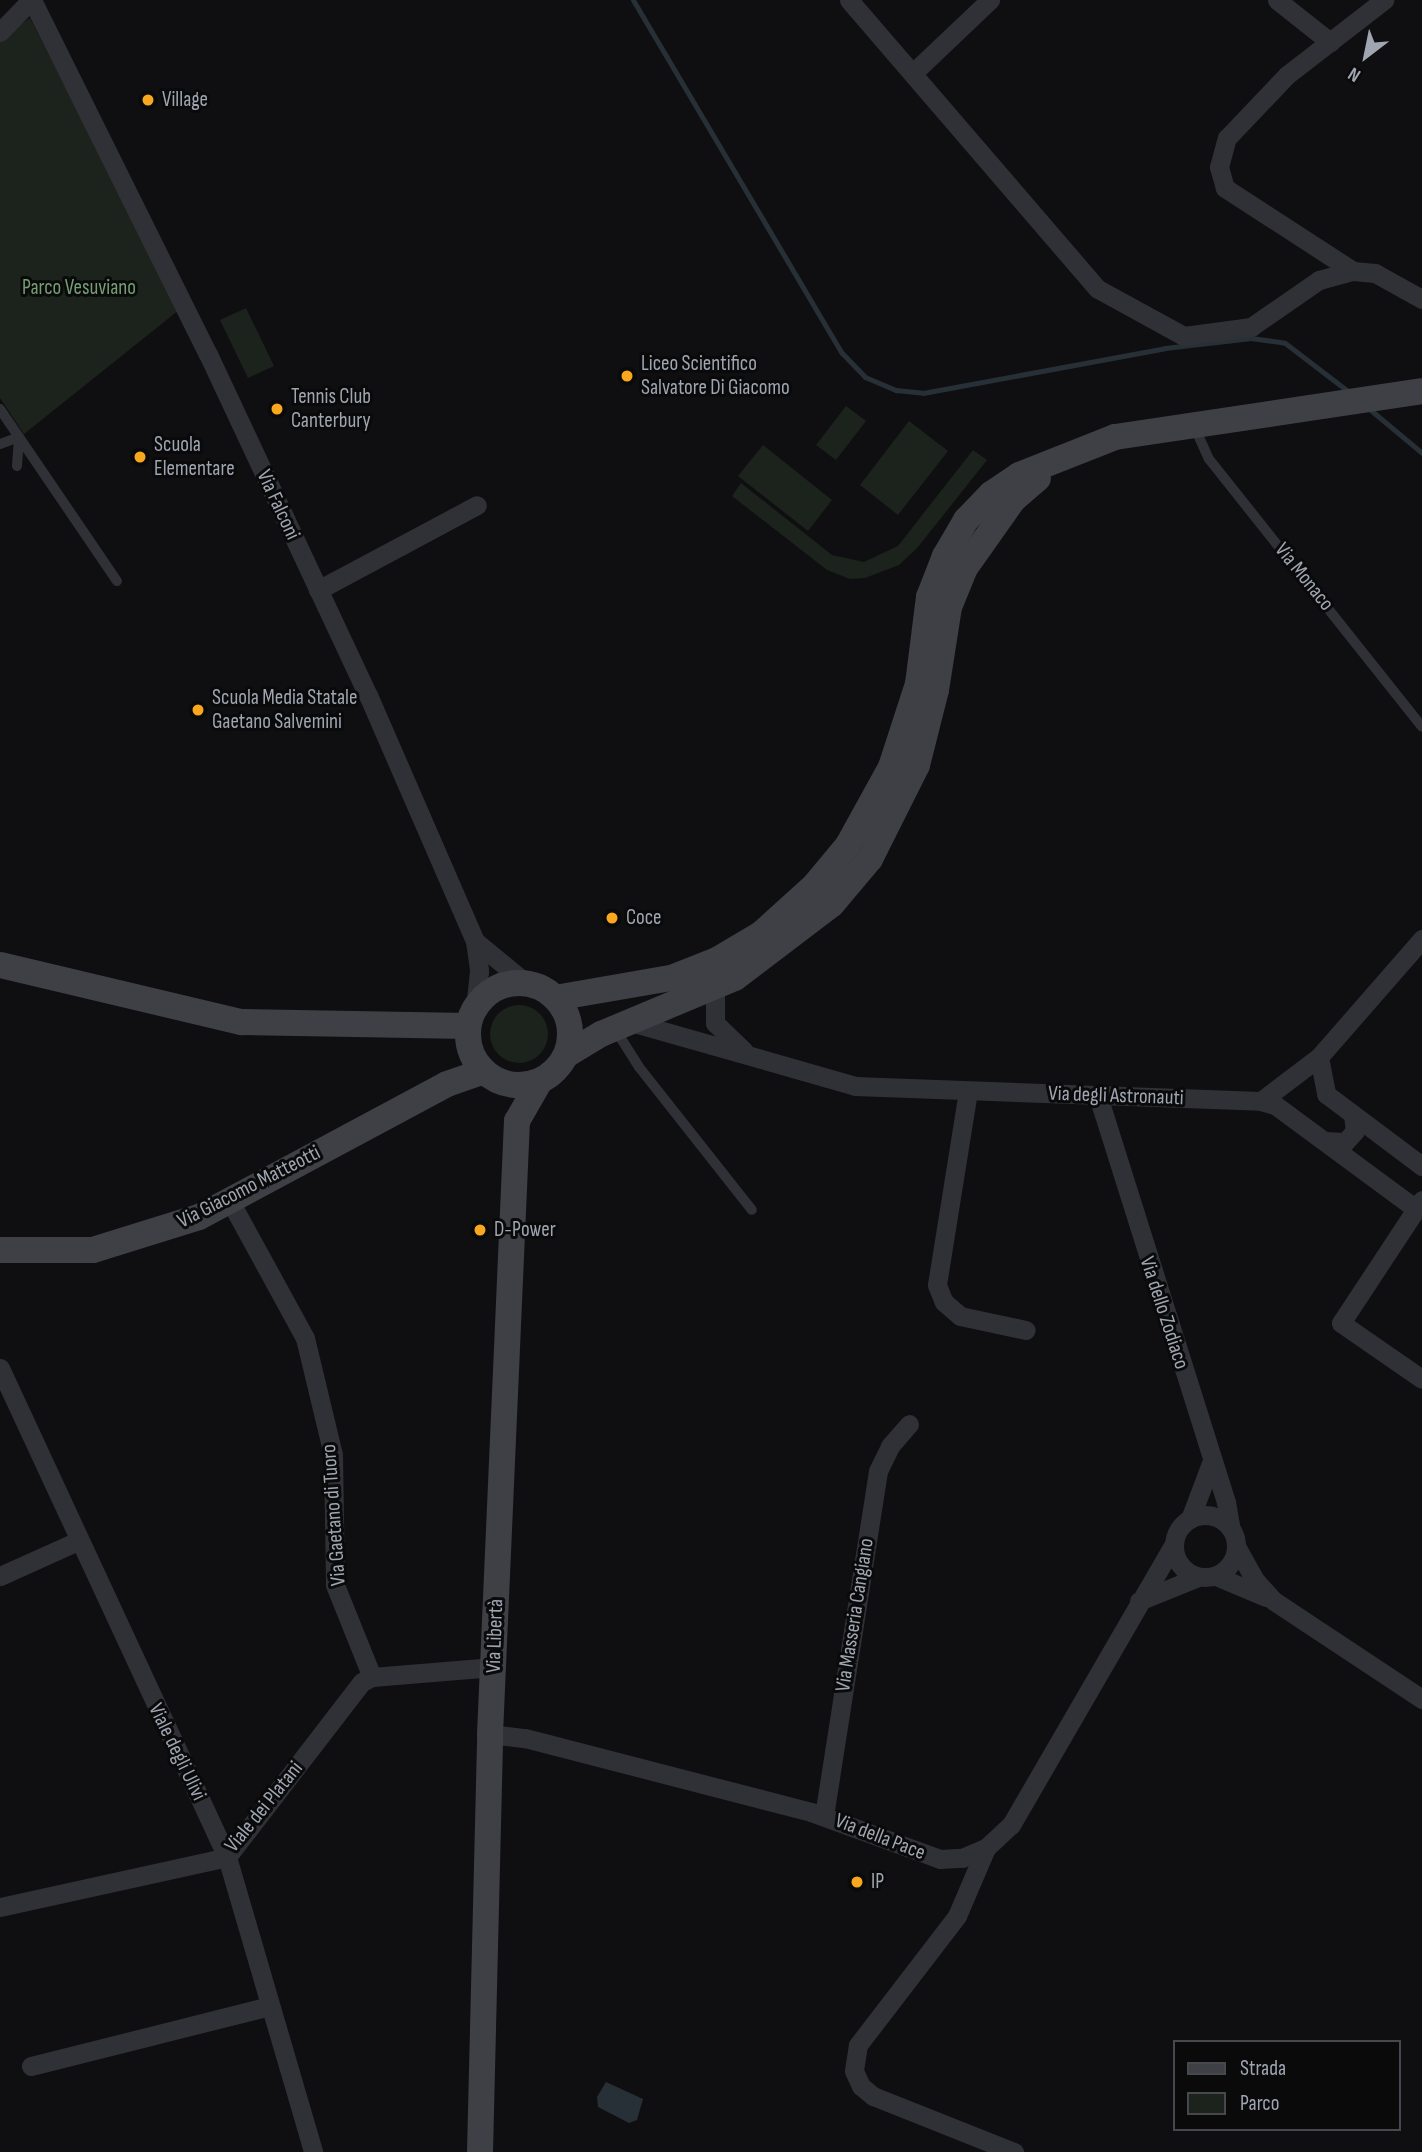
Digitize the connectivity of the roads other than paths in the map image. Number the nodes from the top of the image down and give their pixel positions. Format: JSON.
{"nodes":[{"id":1,"x":31,"y":0,"type":"edge"},
{"id":2,"x":849,"y":0,"type":"edge"},
{"id":3,"x":990,"y":0,"type":"edge"},
{"id":4,"x":1276,"y":0,"type":"edge"},
{"id":5,"x":1384,"y":0,"type":"edge"},
{"id":6,"x":0,"y":32,"type":"edge"},
{"id":7,"x":1330,"y":42,"type":"junction"},
{"id":8,"x":914,"y":72,"type":"junction"},
{"id":9,"x":1353,"y":271,"type":"junction"},
{"id":10,"x":1422,"y":299,"type":"edge"},
{"id":11,"x":1422,"y":391,"type":"edge"},
{"id":12,"x":0,"y":409,"type":"edge"},
{"id":13,"x":1194,"y":423,"type":"junction"},
{"id":14,"x":19,"y":437,"type":"junction"},
{"id":15,"x":0,"y":444,"type":"edge"},
{"id":16,"x":1074,"y":452,"type":"junction"},
{"id":17,"x":17,"y":466,"type":"dead end"},
{"id":18,"x":477,"y":505,"type":"dead end"},
{"id":19,"x":117,"y":581,"type":"dead end"},
{"id":20,"x":318,"y":590,"type":"junction"},
{"id":21,"x":1422,"y":727,"type":"edge"},
{"id":22,"x":1422,"y":939,"type":"edge"},
{"id":23,"x":475,"y":941,"type":"junction"},
{"id":24,"x":0,"y":965,"type":"edge"},
{"id":25,"x":526,"y":983,"type":"junction"},
{"id":26,"x":715,"y":989,"type":"junction"},
{"id":27,"x":555,"y":998,"type":"junction"},
{"id":28,"x":472,"y":1016,"type":"junction"},
{"id":29,"x":623,"y":1025,"type":"junction"},
{"id":30,"x":747,"y":1054,"type":"junction"},
{"id":31,"x":566,"y":1055,"type":"junction"},
{"id":32,"x":1319,"y":1056,"type":"junction"},
{"id":33,"x":489,"y":1075,"type":"junction"},
{"id":34,"x":540,"y":1081,"type":"junction"},
{"id":35,"x":968,"y":1091,"type":"junction"},
{"id":36,"x":1098,"y":1096,"type":"junction"},
{"id":37,"x":1261,"y":1101,"type":"junction"},
{"id":38,"x":1353,"y":1115,"type":"junction"},
{"id":39,"x":517,"y":1121,"type":"junction"},
{"id":40,"x":1324,"y":1140,"type":"junction"},
{"id":41,"x":1422,"y":1166,"type":"edge"},
{"id":42,"x":230,"y":1201,"type":"junction"},
{"id":43,"x":1419,"y":1205,"type":"edge"},
{"id":44,"x":752,"y":1210,"type":"dead end"},
{"id":45,"x":0,"y":1250,"type":"edge"},
{"id":46,"x":1026,"y":1330,"type":"dead end"},
{"id":47,"x":0,"y":1368,"type":"edge"},
{"id":48,"x":1422,"y":1379,"type":"edge"},
{"id":49,"x":909,"y":1424,"type":"dead end"},
{"id":50,"x":1211,"y":1463,"type":"junction"},
{"id":51,"x":1190,"y":1519,"type":"junction"},
{"id":52,"x":1233,"y":1538,"type":"junction"},
{"id":53,"x":78,"y":1541,"type":"junction"},
{"id":54,"x":1174,"y":1545,"type":"junction"},
{"id":55,"x":0,"y":1576,"type":"edge"},
{"id":56,"x":1207,"y":1576,"type":"junction"},
{"id":57,"x":1139,"y":1601,"type":"junction"},
{"id":58,"x":1274,"y":1601,"type":"junction"},
{"id":59,"x":494,"y":1667,"type":"junction"},
{"id":60,"x":372,"y":1677,"type":"junction"},
{"id":61,"x":1422,"y":1699,"type":"edge"},
{"id":62,"x":490,"y":1734,"type":"junction"},
{"id":63,"x":824,"y":1816,"type":"junction"},
{"id":64,"x":986,"y":1848,"type":"junction"},
{"id":65,"x":227,"y":1857,"type":"junction"},
{"id":66,"x":0,"y":1907,"type":"edge"},
{"id":67,"x":270,"y":2006,"type":"junction"},
{"id":68,"x":30,"y":2066,"type":"dead end"},
{"id":69,"x":313,"y":2152,"type":"edge"},
{"id":70,"x":480,"y":2152,"type":"edge"},
{"id":71,"x":1012,"y":2152,"type":"edge"}],
"edges":[{"from":1,"to":6,"type":"street"},
{"from":1,"to":20,"type":"street","name":"Via Falconi"},
{"from":2,"to":8,"type":"street"},
{"from":3,"to":8,"type":"street"},
{"from":4,"to":7,"type":"street"},
{"from":5,"to":7,"type":"street"},
{"from":7,"to":9,"type":"street"},
{"from":8,"to":9,"type":"street"},
{"from":9,"to":10,"type":"street"},
{"from":11,"to":13,"type":"street"},
{"from":12,"to":14,"type":"lane"},
{"from":13,"to":16,"type":"street"},
{"from":13,"to":21,"type":"lane","name":"Via Monaco"},
{"from":14,"to":15,"type":"lane"},
{"from":14,"to":17,"type":"lane"},
{"from":14,"to":19,"type":"lane"},
{"from":16,"to":26,"type":"street"},
{"from":16,"to":27,"type":"street"},
{"from":18,"to":20,"type":"street"},
{"from":20,"to":23,"type":"street","name":"Via Falconi"},
{"from":22,"to":32,"type":"street"},
{"from":23,"to":25,"type":"street","name":"Via Falconi"},
{"from":23,"to":28,"type":"street","name":"Via Falconi"},
{"from":24,"to":28,"type":"street"},
{"from":25,"to":27,"type":"street"},
{"from":25,"to":28,"type":"street"},
{"from":26,"to":29,"type":"street"},
{"from":26,"to":30,"type":"street","name":"Via degli Astronauti"},
{"from":27,"to":31,"type":"street"},
{"from":28,"to":33,"type":"street"},
{"from":29,"to":30,"type":"street","name":"Via degli Astronauti"},
{"from":29,"to":31,"type":"street"},
{"from":29,"to":44,"type":"lane"},
{"from":30,"to":35,"type":"street","name":"Via degli Astronauti"},
{"from":31,"to":34,"type":"street"},
{"from":32,"to":37,"type":"street"},
{"from":32,"to":38,"type":"street"},
{"from":33,"to":34,"type":"street"},
{"from":33,"to":39,"type":"street"},
{"from":33,"to":42,"type":"street","name":"Via Giacomo Matteotti"},
{"from":34,"to":39,"type":"street","name":"Via Libertà"},
{"from":35,"to":36,"type":"street","name":"Via degli Astronauti"},
{"from":35,"to":46,"type":"street"},
{"from":36,"to":37,"type":"street","name":"Via degli Astronauti"},
{"from":36,"to":50,"type":"street","name":"Via dello Zodiaco"},
{"from":37,"to":40,"type":"street"},
{"from":38,"to":40,"type":"street"},
{"from":38,"to":41,"type":"street"},
{"from":39,"to":59,"type":"street","name":"Via Libertà"},
{"from":40,"to":43,"type":"street"},
{"from":42,"to":45,"type":"street","name":"Via Giacomo Matteotti"},
{"from":42,"to":60,"type":"street","name":"Via Gaetano di Tuoro"},
{"from":43,"to":48,"type":"street"},
{"from":47,"to":53,"type":"street","name":"Viale degli Ulivi"},
{"from":49,"to":63,"type":"street","name":"Via Masseria Cangiano"},
{"from":50,"to":51,"type":"street","name":"Via della Pace"},
{"from":50,"to":52,"type":"street","name":"Via dello Zodiaco"},
{"from":51,"to":52,"type":"street"},
{"from":51,"to":54,"type":"street","name":"Via della Pace"},
{"from":52,"to":56,"type":"street"},
{"from":52,"to":58,"type":"street","name":"Via dello Zodiaco"},
{"from":53,"to":55,"type":"street"},
{"from":53,"to":65,"type":"street","name":"Viale degli Ulivi"},
{"from":54,"to":56,"type":"street"},
{"from":54,"to":57,"type":"street","name":"Via della Pace"},
{"from":56,"to":57,"type":"street"},
{"from":56,"to":58,"type":"street"},
{"from":57,"to":64,"type":"street","name":"Via della Pace"},
{"from":58,"to":61,"type":"street","name":"Via dello Zodiaco"},
{"from":59,"to":60,"type":"street"},
{"from":59,"to":62,"type":"street","name":"Via Libertà"},
{"from":60,"to":65,"type":"street","name":"Viale dei Platani"},
{"from":62,"to":63,"type":"street","name":"Via della Pace"},
{"from":62,"to":70,"type":"street","name":"Via Libertà"},
{"from":63,"to":64,"type":"street","name":"Via della Pace"},
{"from":64,"to":71,"type":"street"},
{"from":65,"to":66,"type":"street","name":"Viale dei Platani"},
{"from":65,"to":67,"type":"street","name":"Viale degli Ulivi"},
{"from":67,"to":68,"type":"street"},
{"from":67,"to":69,"type":"street","name":"Viale degli Ulivi"}]}
